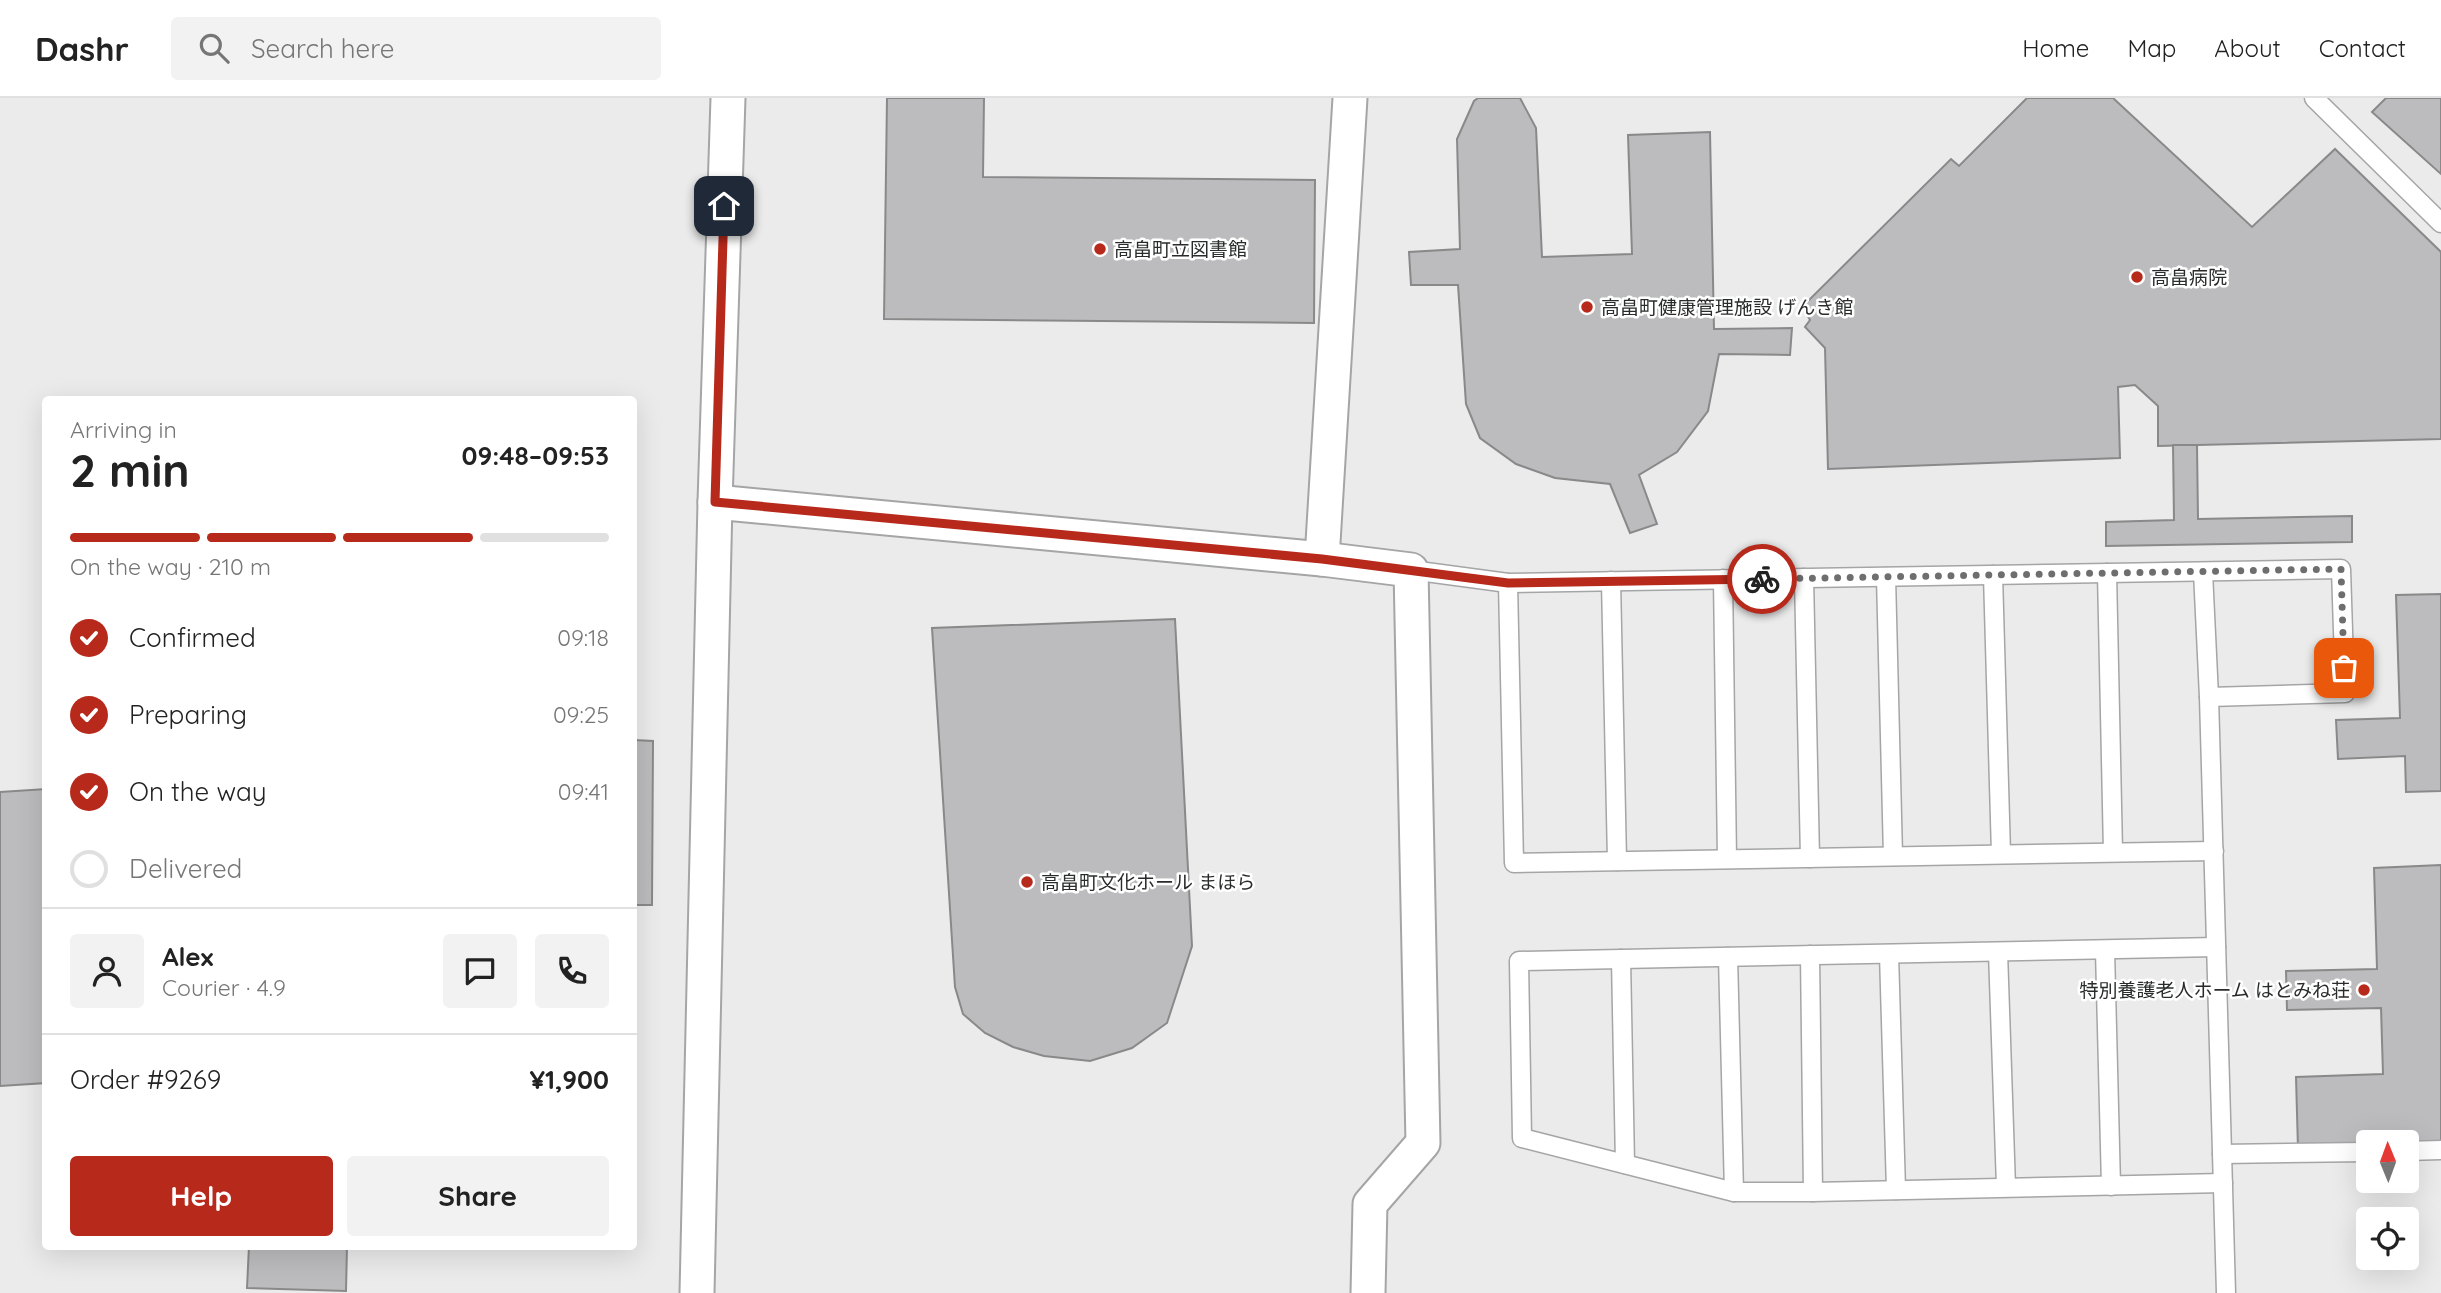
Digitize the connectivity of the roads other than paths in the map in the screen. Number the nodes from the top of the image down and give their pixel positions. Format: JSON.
{"nodes":[{"id":1,"x":728,"y":98,"type":"edge"},
{"id":2,"x":1350,"y":98,"type":"edge"},
{"id":3,"x":2314,"y":98,"type":"edge"},
{"id":4,"x":2441,"y":223,"type":"edge"},
{"id":5,"x":715,"y":502,"type":"junction"},
{"id":6,"x":1322,"y":559,"type":"junction"},
{"id":7,"x":1411,"y":570,"type":"junction"},
{"id":8,"x":2203,"y":572,"type":"junction"},
{"id":9,"x":2107,"y":573,"type":"junction"},
{"id":10,"x":1993,"y":575,"type":"junction"},
{"id":11,"x":1886,"y":577,"type":"junction"},
{"id":12,"x":1804,"y":578,"type":"junction"},
{"id":13,"x":1723,"y":579,"type":"junction"},
{"id":14,"x":1611,"y":582,"type":"junction"},
{"id":15,"x":1508,"y":583,"type":"junction"},
{"id":16,"x":2209,"y":696,"type":"junction"},
{"id":17,"x":2214,"y":851,"type":"junction"},
{"id":18,"x":2113,"y":852,"type":"junction"},
{"id":19,"x":2001,"y":855,"type":"junction"},
{"id":20,"x":1893,"y":856,"type":"junction"},
{"id":21,"x":1810,"y":858,"type":"junction"},
{"id":22,"x":1727,"y":859,"type":"junction"},
{"id":23,"x":1617,"y":861,"type":"junction"},
{"id":24,"x":2216,"y":947,"type":"junction"},
{"id":25,"x":2105,"y":950,"type":"junction"},
{"id":26,"x":1998,"y":952,"type":"junction"},
{"id":27,"x":1889,"y":954,"type":"junction"},
{"id":28,"x":1810,"y":955,"type":"junction"},
{"id":29,"x":1728,"y":957,"type":"junction"},
{"id":30,"x":1621,"y":959,"type":"junction"},
{"id":31,"x":2441,"y":1150,"type":"edge"},
{"id":32,"x":2419,"y":1151,"type":"edge"},
{"id":33,"x":2356,"y":1153,"type":"edge"},
{"id":34,"x":2222,"y":1154,"type":"junction"},
{"id":35,"x":1625,"y":1164,"type":"junction"},
{"id":36,"x":2223,"y":1183,"type":"junction"},
{"id":37,"x":2111,"y":1186,"type":"junction"},
{"id":38,"x":2006,"y":1188,"type":"junction"},
{"id":39,"x":1896,"y":1190,"type":"junction"},
{"id":40,"x":1734,"y":1192,"type":"junction"},
{"id":41,"x":1813,"y":1192,"type":"junction"},
{"id":42,"x":697,"y":1293,"type":"edge"},
{"id":43,"x":1368,"y":1293,"type":"edge"},
{"id":44,"x":2225,"y":1293,"type":"edge"}],
"edges":[{"from":1,"to":5,"type":"street"},
{"from":2,"to":6,"type":"street"},
{"from":3,"to":4,"type":"lane"},
{"from":5,"to":6,"type":"street"},
{"from":5,"to":42,"type":"street"},
{"from":6,"to":7,"type":"street"},
{"from":7,"to":15,"type":"lane"},
{"from":7,"to":43,"type":"street"},
{"from":8,"to":9,"type":"lane"},
{"from":8,"to":16,"type":"lane"},
{"from":8,"to":16,"type":"lane"},
{"from":9,"to":10,"type":"lane"},
{"from":9,"to":18,"type":"lane"},
{"from":10,"to":11,"type":"lane"},
{"from":10,"to":19,"type":"lane"},
{"from":11,"to":12,"type":"lane"},
{"from":11,"to":20,"type":"lane"},
{"from":12,"to":13,"type":"lane"},
{"from":12,"to":21,"type":"lane"},
{"from":13,"to":14,"type":"lane"},
{"from":13,"to":22,"type":"lane"},
{"from":14,"to":15,"type":"lane"},
{"from":14,"to":23,"type":"lane"},
{"from":15,"to":23,"type":"lane"},
{"from":16,"to":17,"type":"lane"},
{"from":17,"to":18,"type":"lane"},
{"from":17,"to":24,"type":"lane"},
{"from":18,"to":19,"type":"lane"},
{"from":19,"to":20,"type":"lane"},
{"from":20,"to":21,"type":"lane"},
{"from":21,"to":22,"type":"lane"},
{"from":22,"to":23,"type":"lane"},
{"from":24,"to":25,"type":"lane"},
{"from":24,"to":34,"type":"lane"},
{"from":25,"to":26,"type":"lane"},
{"from":25,"to":37,"type":"lane"},
{"from":26,"to":27,"type":"lane"},
{"from":26,"to":38,"type":"lane"},
{"from":27,"to":28,"type":"lane"},
{"from":27,"to":39,"type":"lane"},
{"from":28,"to":29,"type":"lane"},
{"from":28,"to":41,"type":"lane"},
{"from":29,"to":30,"type":"lane"},
{"from":29,"to":40,"type":"lane"},
{"from":30,"to":35,"type":"lane"},
{"from":30,"to":35,"type":"lane"},
{"from":31,"to":32,"type":"lane"},
{"from":33,"to":34,"type":"lane"},
{"from":34,"to":36,"type":"lane"},
{"from":35,"to":40,"type":"lane"},
{"from":36,"to":37,"type":"lane"},
{"from":36,"to":44,"type":"lane"},
{"from":37,"to":38,"type":"lane"},
{"from":38,"to":39,"type":"lane"},
{"from":39,"to":41,"type":"lane"},
{"from":40,"to":41,"type":"lane"}]}
